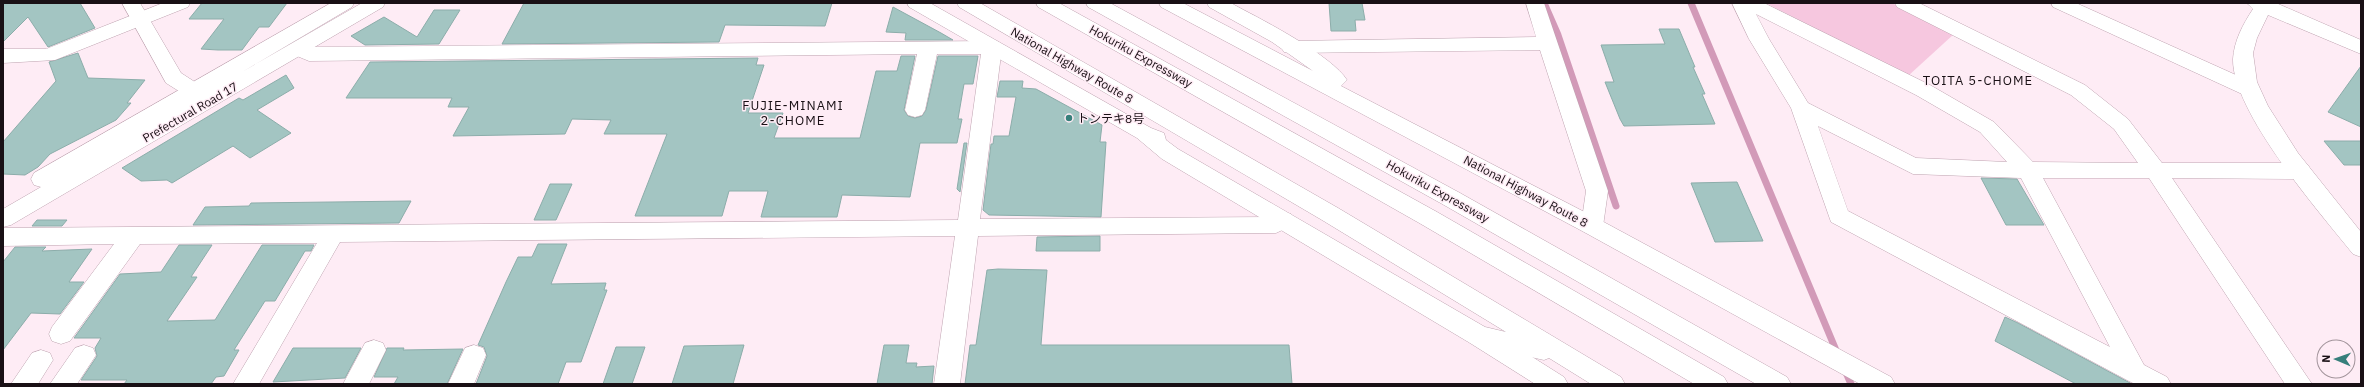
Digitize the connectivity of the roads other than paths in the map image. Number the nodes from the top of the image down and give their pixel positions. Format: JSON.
{"nodes":[{"id":1,"x":181,"y":3,"type":"edge"},
{"id":2,"x":345,"y":3,"type":"edge"},
{"id":3,"x":376,"y":3,"type":"edge"},
{"id":4,"x":916,"y":3,"type":"edge"},
{"id":5,"x":966,"y":3,"type":"edge"},
{"id":6,"x":1045,"y":3,"type":"edge"},
{"id":7,"x":1095,"y":3,"type":"edge"},
{"id":8,"x":1168,"y":3,"type":"edge"},
{"id":9,"x":1216,"y":3,"type":"edge"},
{"id":10,"x":1535,"y":3,"type":"edge"},
{"id":11,"x":1741,"y":3,"type":"edge"},
{"id":12,"x":1749,"y":3,"type":"edge"},
{"id":13,"x":1904,"y":3,"type":"edge"},
{"id":14,"x":2060,"y":3,"type":"edge"},
{"id":15,"x":2262,"y":4,"type":"edge"},
{"id":16,"x":136,"y":11,"type":"edge"},
{"id":17,"x":1547,"y":43,"type":"junction"},
{"id":18,"x":1291,"y":47,"type":"junction"},
{"id":19,"x":992,"y":48,"type":"junction"},
{"id":20,"x":2361,"y":48,"type":"edge"},
{"id":21,"x":299,"y":49,"type":"junction"},
{"id":22,"x":928,"y":50,"type":"junction"},
{"id":23,"x":3,"y":56,"type":"edge"},
{"id":24,"x":2249,"y":89,"type":"junction"},
{"id":25,"x":201,"y":96,"type":"junction"},
{"id":26,"x":1366,"y":106,"type":"junction"},
{"id":27,"x":1801,"y":108,"type":"junction"},
{"id":28,"x":915,"y":110,"type":"dead end"},
{"id":29,"x":1144,"y":133,"type":"junction"},
{"id":30,"x":2028,"y":170,"type":"junction"},
{"id":31,"x":2156,"y":171,"type":"junction"},
{"id":32,"x":2300,"y":171,"type":"junction"},
{"id":33,"x":3,"y":202,"type":"edge"},
{"id":34,"x":1330,"y":214,"type":"junction"},
{"id":35,"x":3,"y":219,"type":"edge"},
{"id":36,"x":1283,"y":220,"type":"junction"},
{"id":37,"x":1592,"y":226,"type":"junction"},
{"id":38,"x":967,"y":228,"type":"junction"},
{"id":39,"x":134,"y":235,"type":"junction"},
{"id":40,"x":333,"y":235,"type":"junction"},
{"id":41,"x":3,"y":237,"type":"edge"},
{"id":42,"x":2361,"y":248,"type":"edge"},
{"id":43,"x":61,"y":334,"type":"dead end"},
{"id":44,"x":1479,"y":336,"type":"junction"},
{"id":45,"x":374,"y":350,"type":"dead end"},
{"id":46,"x":1561,"y":354,"type":"junction"},
{"id":47,"x":84,"y":355,"type":"dead end"},
{"id":48,"x":474,"y":355,"type":"dead end"},
{"id":49,"x":41,"y":360,"type":"dead end"},
{"id":50,"x":2136,"y":373,"type":"junction"},
{"id":51,"x":24,"y":384,"type":"edge"},
{"id":52,"x":63,"y":384,"type":"edge"},
{"id":53,"x":246,"y":384,"type":"edge"},
{"id":54,"x":356,"y":384,"type":"edge"},
{"id":55,"x":461,"y":384,"type":"edge"},
{"id":56,"x":947,"y":384,"type":"edge"},
{"id":57,"x":1555,"y":384,"type":"edge"},
{"id":58,"x":1612,"y":384,"type":"edge"},
{"id":59,"x":1715,"y":384,"type":"edge"},
{"id":60,"x":1778,"y":384,"type":"edge"},
{"id":61,"x":1882,"y":384,"type":"edge"},
{"id":62,"x":2158,"y":384,"type":"edge"},
{"id":63,"x":2300,"y":384,"type":"edge"}],
"edges":[{"from":1,"to":16,"type":"main road"},
{"from":2,"to":25,"type":"main road","name":"Prefectural Road 17"},
{"from":3,"to":21,"type":"main road","name":"Prefectural Road 17"},
{"from":4,"to":19,"type":"main road"},
{"from":5,"to":34,"type":"main road","name":"National Highway Route 8"},
{"from":6,"to":59,"type":"main road","name":"Hokuriku Expressway"},
{"from":7,"to":60,"type":"main road","name":"Hokuriku Expressway"},
{"from":8,"to":26,"type":"main road","name":"National Highway Route 8"},
{"from":9,"to":18,"type":"main road"},
{"from":10,"to":17,"type":"main road"},
{"from":11,"to":27,"type":"main road"},
{"from":12,"to":30,"type":"main road"},
{"from":13,"to":31,"type":"main road"},
{"from":14,"to":24,"type":"main road"},
{"from":15,"to":20,"type":"main road"},
{"from":15,"to":24,"type":"main road"},
{"from":16,"to":23,"type":"main road"},
{"from":16,"to":25,"type":"main road"},
{"from":17,"to":18,"type":"main road"},
{"from":17,"to":37,"type":"main road"},
{"from":18,"to":26,"type":"main road"},
{"from":19,"to":22,"type":"main road"},
{"from":19,"to":29,"type":"main road"},
{"from":19,"to":38,"type":"main road"},
{"from":21,"to":22,"type":"main road"},
{"from":21,"to":25,"type":"main road","name":"Prefectural Road 17"},
{"from":22,"to":28,"type":"main road"},
{"from":24,"to":32,"type":"main road"},
{"from":25,"to":33,"type":"main road","name":"Prefectural Road 17"},
{"from":25,"to":35,"type":"main road","name":"Prefectural Road 17"},
{"from":26,"to":37,"type":"main road","name":"National Highway Route 8"},
{"from":27,"to":30,"type":"main road"},
{"from":27,"to":50,"type":"main road"},
{"from":29,"to":34,"type":"main road"},
{"from":29,"to":36,"type":"main road"},
{"from":30,"to":31,"type":"main road"},
{"from":30,"to":50,"type":"main road"},
{"from":31,"to":32,"type":"main road"},
{"from":31,"to":63,"type":"main road"},
{"from":32,"to":42,"type":"main road"},
{"from":34,"to":46,"type":"main road","name":"National Highway Route 8"},
{"from":36,"to":38,"type":"main road"},
{"from":36,"to":44,"type":"main road"},
{"from":37,"to":61,"type":"main road","name":"National Highway Route 8"},
{"from":38,"to":40,"type":"main road"},
{"from":38,"to":56,"type":"main road"},
{"from":39,"to":40,"type":"main road"},
{"from":39,"to":41,"type":"main road"},
{"from":39,"to":43,"type":"main road"},
{"from":40,"to":53,"type":"main road"},
{"from":44,"to":46,"type":"main road"},
{"from":44,"to":57,"type":"main road"},
{"from":45,"to":54,"type":"main road"},
{"from":46,"to":58,"type":"main road","name":"National Highway Route 8"},
{"from":47,"to":52,"type":"main road"},
{"from":48,"to":55,"type":"main road"},
{"from":49,"to":51,"type":"main road"},
{"from":50,"to":62,"type":"main road"}]}
